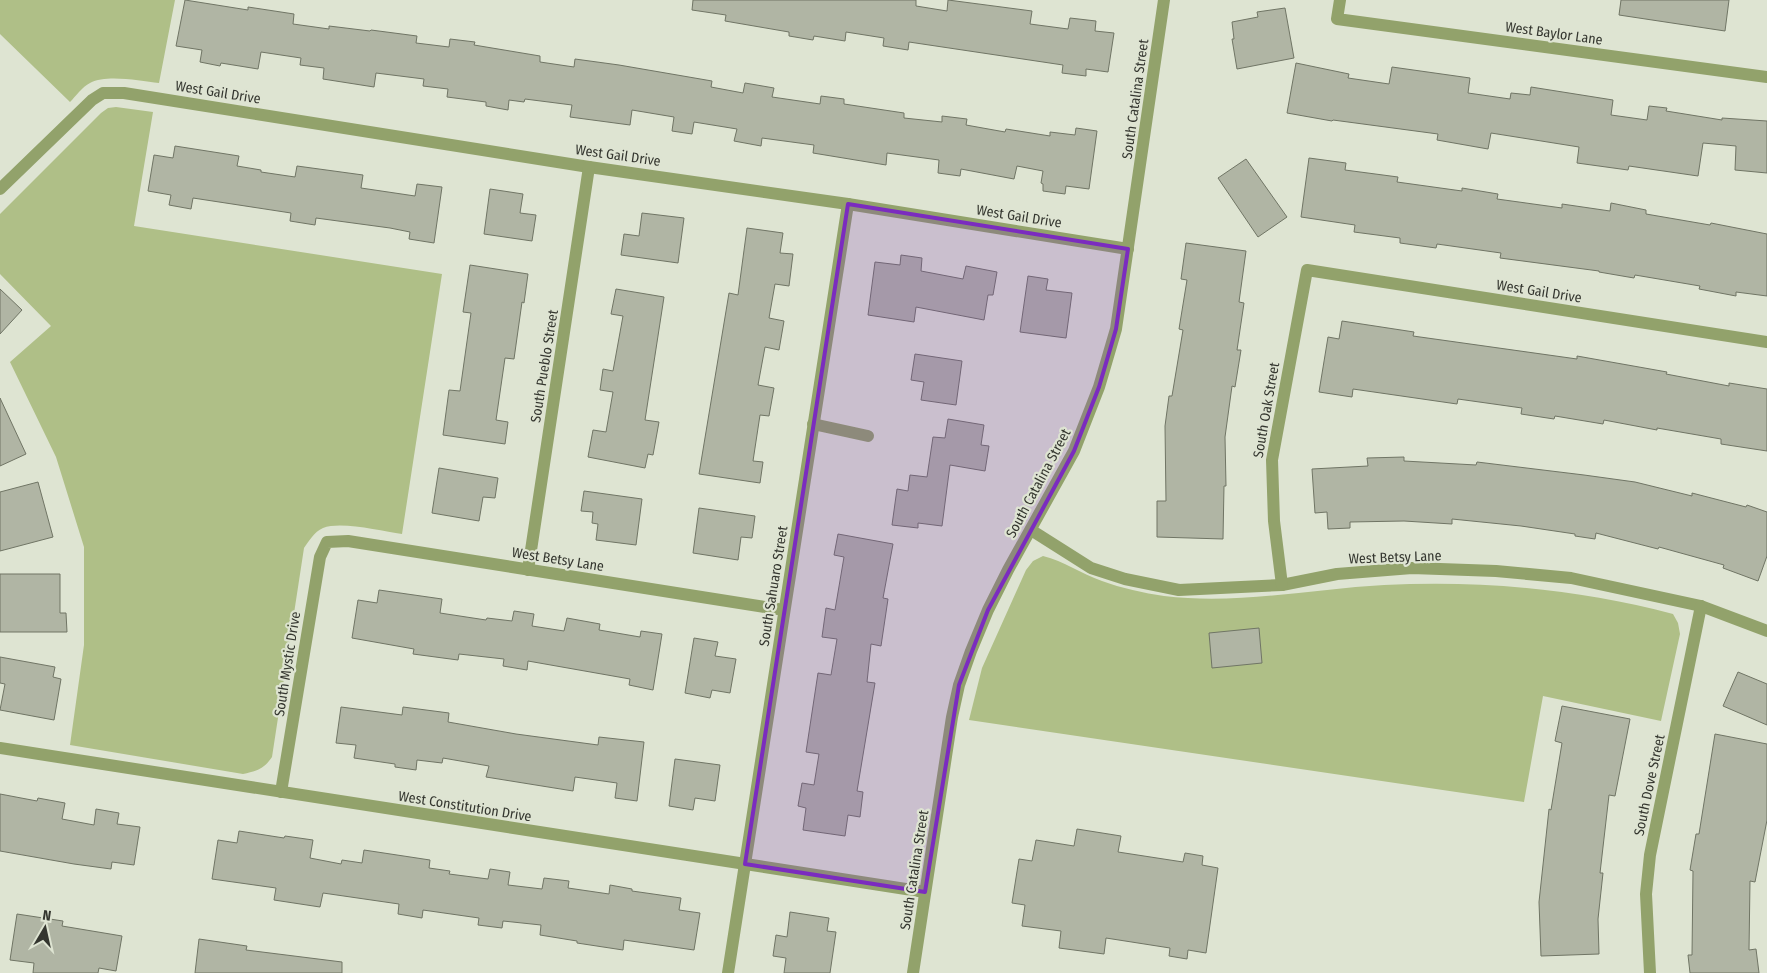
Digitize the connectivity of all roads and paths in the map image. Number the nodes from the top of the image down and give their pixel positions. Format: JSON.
{"nodes":[{"id":1,"x":1164,"y":0,"type":"edge"},
{"id":2,"x":1340,"y":0,"type":"edge"},
{"id":3,"x":1767,"y":77,"type":"edge"},
{"id":4,"x":589,"y":167,"type":"junction"},
{"id":5,"x":0,"y":189,"type":"edge"},
{"id":6,"x":848,"y":204,"type":"junction"},
{"id":7,"x":1128,"y":249,"type":"junction"},
{"id":8,"x":1307,"y":270,"type":"joint"},
{"id":9,"x":1767,"y":342,"type":"edge"},
{"id":10,"x":813,"y":424,"type":"junction"},
{"id":11,"x":868,"y":436,"type":"dead end"},
{"id":12,"x":1031,"y":530,"type":"junction"},
{"id":13,"x":327,"y":542,"type":"joint"},
{"id":14,"x":528,"y":570,"type":"junction"},
{"id":15,"x":1282,"y":585,"type":"junction"},
{"id":16,"x":1702,"y":606,"type":"junction"},
{"id":17,"x":784,"y":610,"type":"junction"},
{"id":18,"x":1767,"y":631,"type":"edge"},
{"id":19,"x":0,"y":748,"type":"edge"},
{"id":20,"x":281,"y":792,"type":"junction"},
{"id":21,"x":745,"y":864,"type":"junction"},
{"id":22,"x":925,"y":892,"type":"junction"},
{"id":23,"x":728,"y":973,"type":"edge"},
{"id":24,"x":913,"y":973,"type":"edge"},
{"id":25,"x":1650,"y":973,"type":"edge"}],
"edges":[{"from":1,"to":7,"type":"street","name":"South Catalina Street"},
{"from":2,"to":3,"type":"street","name":"West Baylor Lane"},
{"from":4,"to":5,"type":"street","name":"West Gail Drive"},
{"from":4,"to":6,"type":"street","name":"West Gail Drive"},
{"from":4,"to":14,"type":"street","name":"South Pueblo Street"},
{"from":6,"to":7,"type":"street","name":"West Gail Drive"},
{"from":6,"to":10,"type":"street","name":"South Sahuaro Street"},
{"from":7,"to":12,"type":"street","name":"South Catalina Street"},
{"from":8,"to":9,"type":"street","name":"West Gail Drive"},
{"from":8,"to":15,"type":"street","name":"South Oak Street"},
{"from":10,"to":11,"type":"street"},
{"from":10,"to":17,"type":"street","name":"South Sahuaro Street"},
{"from":12,"to":15,"type":"street","name":"West Betsy Lane"},
{"from":12,"to":22,"type":"street","name":"South Catalina Street"},
{"from":13,"to":14,"type":"street","name":"West Betsy Lane"},
{"from":13,"to":20,"type":"street","name":"South Mystic Drive"},
{"from":14,"to":17,"type":"street","name":"West Betsy Lane"},
{"from":15,"to":16,"type":"street","name":"West Betsy Lane"},
{"from":16,"to":18,"type":"street","name":"West Betsy Lane"},
{"from":16,"to":25,"type":"street","name":"South Dove Street"},
{"from":17,"to":21,"type":"street","name":"South Sahuaro Street"},
{"from":19,"to":20,"type":"street","name":"West Constitution Drive"},
{"from":20,"to":21,"type":"street","name":"West Constitution Drive"},
{"from":21,"to":22,"type":"street","name":"West Constitution Drive"},
{"from":21,"to":23,"type":"street","name":"South Sahuaro Street"},
{"from":22,"to":24,"type":"street","name":"South Catalina Street"}]}
